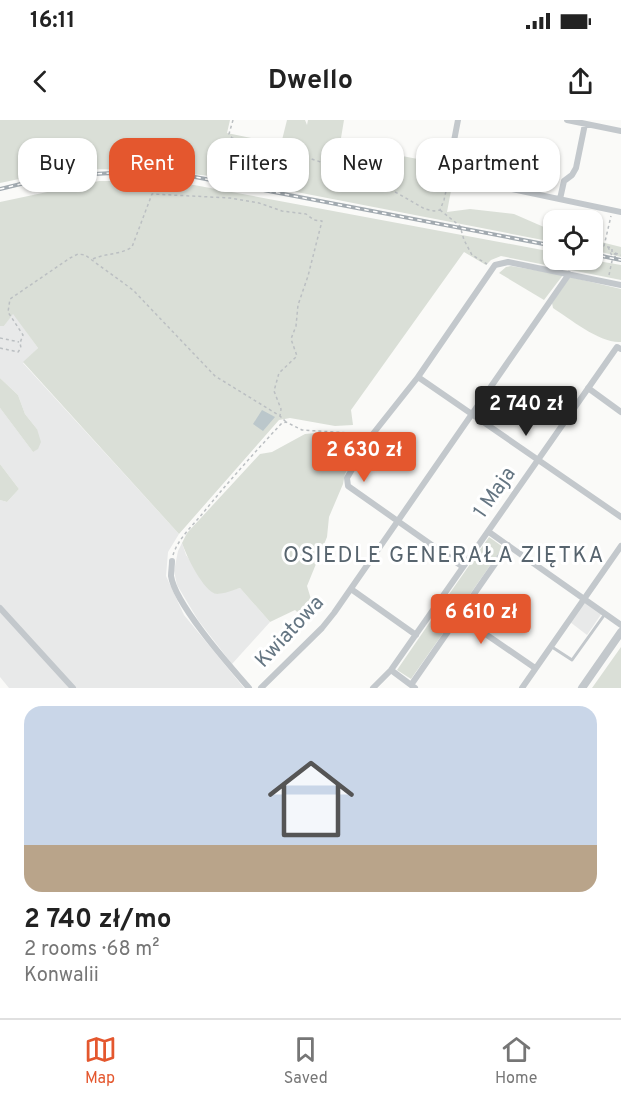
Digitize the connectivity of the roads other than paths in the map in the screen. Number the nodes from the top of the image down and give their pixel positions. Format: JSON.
{"nodes":[{"id":1,"x":458,"y":120,"type":"edge"},
{"id":2,"x":567,"y":120,"type":"edge"},
{"id":3,"x":585,"y":124,"type":"junction"},
{"id":4,"x":621,"y":131,"type":"edge"},
{"id":5,"x":560,"y":199,"type":"junction"},
{"id":6,"x":621,"y":212,"type":"edge"},
{"id":7,"x":569,"y":273,"type":"junction"},
{"id":8,"x":621,"y":285,"type":"edge"},
{"id":9,"x":621,"y":349,"type":"edge"},
{"id":10,"x":418,"y":376,"type":"junction"},
{"id":11,"x":588,"y":388,"type":"junction"},
{"id":12,"x":621,"y":412,"type":"edge"},
{"id":13,"x":472,"y":414,"type":"junction"},
{"id":14,"x":538,"y":460,"type":"junction"},
{"id":15,"x":621,"y":517,"type":"edge"},
{"id":16,"x":398,"y":521,"type":"junction"},
{"id":17,"x":489,"y":532,"type":"junction"},
{"id":18,"x":508,"y":545,"type":"junction"},
{"id":19,"x":621,"y":546,"type":"edge"},
{"id":20,"x":172,"y":561,"type":"road end"},
{"id":21,"x":463,"y":567,"type":"junction"},
{"id":22,"x":351,"y":589,"type":"junction"},
{"id":23,"x":584,"y":599,"type":"junction"},
{"id":24,"x":439,"y":602,"type":"junction"},
{"id":25,"x":0,"y":608,"type":"edge"},
{"id":26,"x":605,"y":613,"type":"junction"},
{"id":27,"x":459,"y":615,"type":"junction"},
{"id":28,"x":621,"y":625,"type":"edge"},
{"id":29,"x":621,"y":632,"type":"edge"},
{"id":30,"x":416,"y":635,"type":"junction"},
{"id":31,"x":551,"y":646,"type":"junction"},
{"id":32,"x":536,"y":668,"type":"junction"},
{"id":33,"x":391,"y":670,"type":"junction"},
{"id":34,"x":413,"y":687,"type":"edge"},
{"id":35,"x":73,"y":688,"type":"edge"},
{"id":36,"x":249,"y":688,"type":"edge"},
{"id":37,"x":261,"y":688,"type":"edge"},
{"id":38,"x":373,"y":688,"type":"edge"},
{"id":39,"x":522,"y":688,"type":"edge"},
{"id":40,"x":582,"y":688,"type":"edge"}],
"edges":[{"from":1,"to":5,"type":"street"},
{"from":2,"to":3,"type":"street"},
{"from":3,"to":4,"type":"street"},
{"from":3,"to":5,"type":"street"},
{"from":5,"to":6,"type":"street"},
{"from":7,"to":8,"type":"street"},
{"from":7,"to":10,"type":"street"},
{"from":7,"to":13,"type":"street","name":"Kwiatowa"},
{"from":9,"to":11,"type":"street","name":"1 Maja"},
{"from":10,"to":13,"type":"street"},
{"from":10,"to":16,"type":"street"},
{"from":11,"to":12,"type":"street"},
{"from":11,"to":14,"type":"street","name":"1 Maja"},
{"from":13,"to":14,"type":"street"},
{"from":13,"to":16,"type":"street","name":"Kwiatowa"},
{"from":14,"to":15,"type":"street"},
{"from":14,"to":17,"type":"street","name":"1 Maja"},
{"from":16,"to":21,"type":"street"},
{"from":16,"to":22,"type":"street","name":"Kwiatowa"},
{"from":17,"to":18,"type":"street"},
{"from":17,"to":21,"type":"street","name":"1 Maja"},
{"from":18,"to":23,"type":"street"},
{"from":18,"to":27,"type":"street"},
{"from":19,"to":23,"type":"street"},
{"from":20,"to":36,"type":"street"},
{"from":21,"to":24,"type":"street","name":"1 Maja"},
{"from":22,"to":30,"type":"street"},
{"from":22,"to":37,"type":"street","name":"Kwiatowa"},
{"from":23,"to":26,"type":"street"},
{"from":23,"to":31,"type":"street"},
{"from":24,"to":27,"type":"street"},
{"from":24,"to":30,"type":"street","name":"1 Maja"},
{"from":25,"to":35,"type":"street"},
{"from":26,"to":28,"type":"street"},
{"from":26,"to":31,"type":"lane"},
{"from":27,"to":32,"type":"street"},
{"from":27,"to":34,"type":"street"},
{"from":29,"to":40,"type":"street"},
{"from":30,"to":33,"type":"street","name":"1 Maja"},
{"from":31,"to":32,"type":"street"},
{"from":32,"to":39,"type":"street"},
{"from":33,"to":34,"type":"street"},
{"from":33,"to":38,"type":"street","name":"1 Maja"}]}
